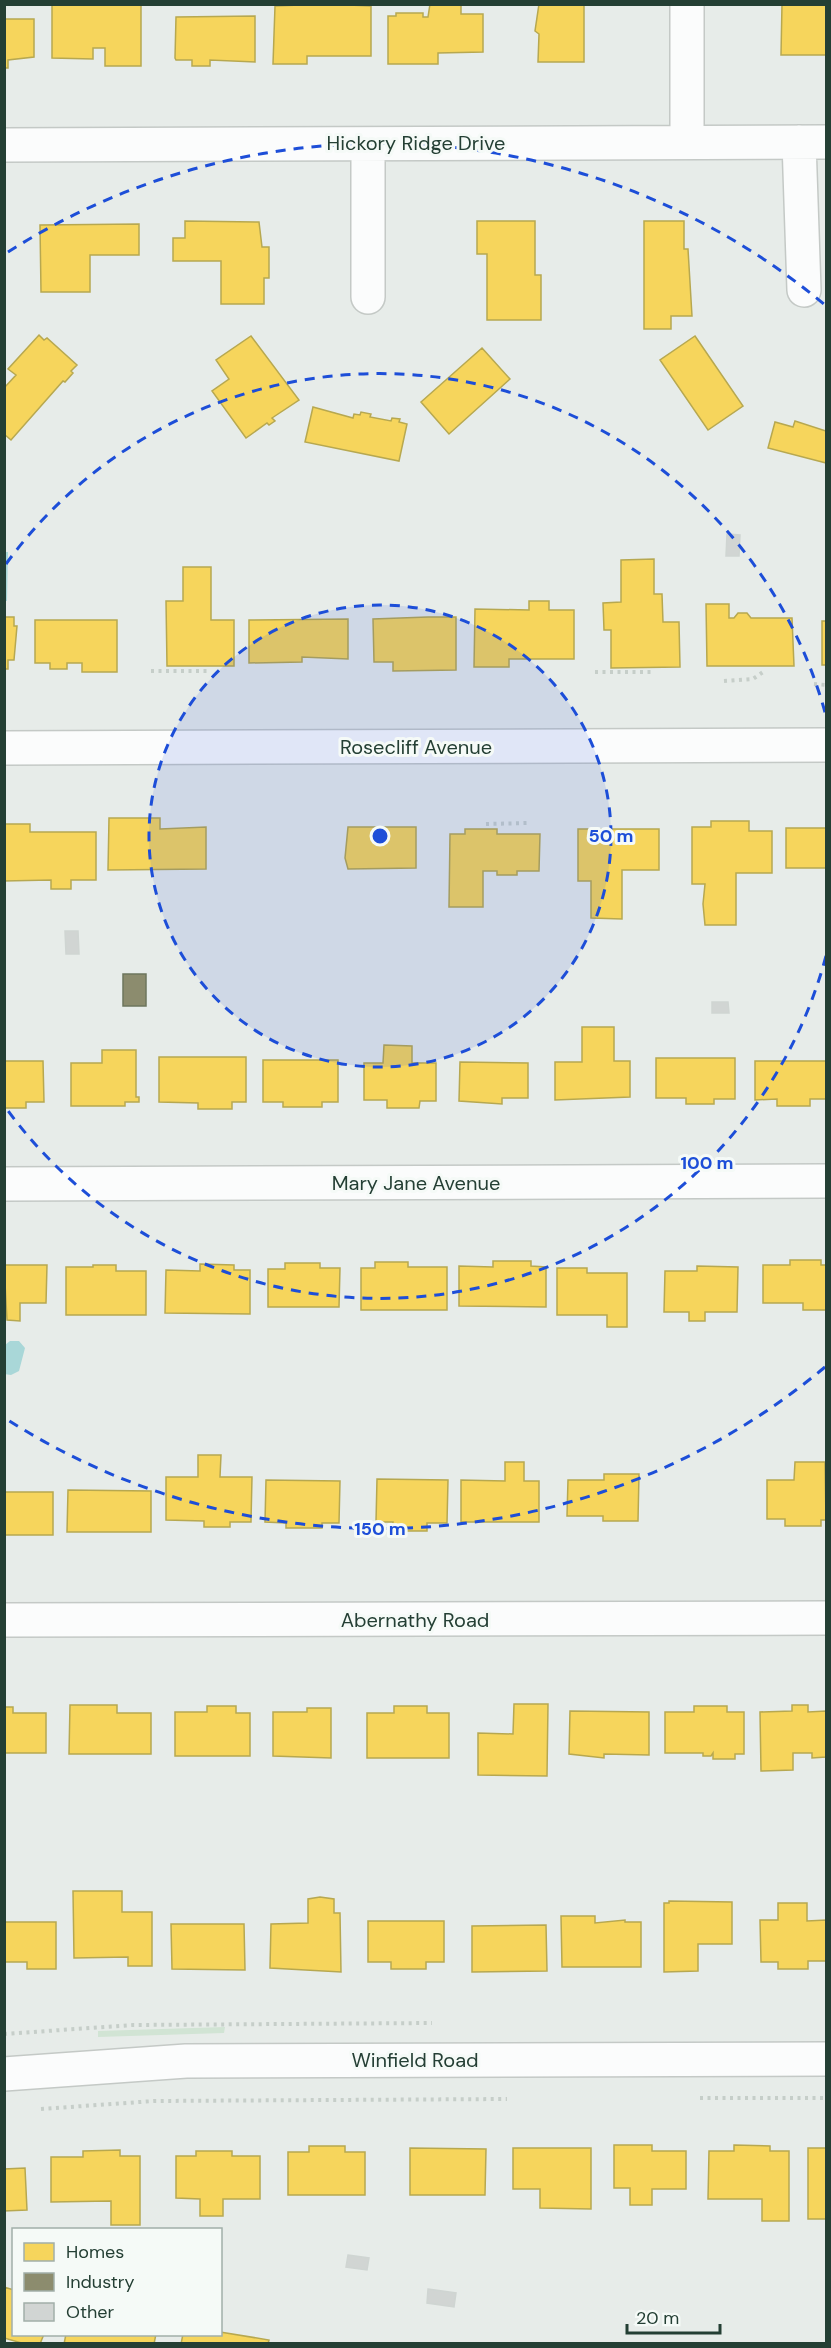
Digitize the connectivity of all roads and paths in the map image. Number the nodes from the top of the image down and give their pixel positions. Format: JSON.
{"nodes":[{"id":1,"x":687,"y":4,"type":"edge"},
{"id":2,"x":687,"y":141,"type":"junction"},
{"id":3,"x":813,"y":142,"type":"edge"},
{"id":4,"x":368,"y":144,"type":"junction"},
{"id":5,"x":4,"y":145,"type":"edge"},
{"id":6,"x":804,"y":290,"type":"dead end"},
{"id":7,"x":368,"y":297,"type":"dead end"},
{"id":8,"x":766,"y":670,"type":"dead end"},
{"id":9,"x":151,"y":671,"type":"dead end"},
{"id":10,"x":207,"y":671,"type":"dead end"},
{"id":11,"x":596,"y":672,"type":"dead end"},
{"id":12,"x":651,"y":672,"type":"dead end"},
{"id":13,"x":724,"y":681,"type":"dead end"},
{"id":14,"x":814,"y":684,"type":"dead end"},
{"id":15,"x":826,"y":685,"type":"edge"},
{"id":16,"x":826,"y":745,"type":"edge"},
{"id":17,"x":4,"y":748,"type":"edge"},
{"id":18,"x":527,"y":823,"type":"dead end"},
{"id":19,"x":486,"y":824,"type":"dead end"},
{"id":20,"x":826,"y":1181,"type":"edge"},
{"id":21,"x":4,"y":1184,"type":"edge"},
{"id":22,"x":826,"y":1618,"type":"edge"},
{"id":23,"x":4,"y":1620,"type":"edge"},
{"id":24,"x":432,"y":2023,"type":"dead end"},
{"id":25,"x":4,"y":2034,"type":"edge"},
{"id":26,"x":826,"y":2059,"type":"edge"},
{"id":27,"x":4,"y":2074,"type":"edge"},
{"id":28,"x":700,"y":2098,"type":"dead end"},
{"id":29,"x":826,"y":2098,"type":"edge"},
{"id":30,"x":507,"y":2099,"type":"dead end"},
{"id":31,"x":41,"y":2109,"type":"dead end"}],
"edges":[{"from":1,"to":2,"type":"street"},
{"from":2,"to":3,"type":"street","name":"Hickory Ridge Drive"},
{"from":2,"to":4,"type":"street","name":"Hickory Ridge Drive"},
{"from":3,"to":6,"type":"street"},
{"from":4,"to":5,"type":"street","name":"Hickory Ridge Drive"},
{"from":4,"to":7,"type":"street"},
{"from":8,"to":13,"type":"path"},
{"from":9,"to":10,"type":"path"},
{"from":11,"to":12,"type":"path"},
{"from":14,"to":15,"type":"path"},
{"from":16,"to":17,"type":"street","name":"Rosecliff Avenue"},
{"from":18,"to":19,"type":"path"},
{"from":20,"to":21,"type":"street","name":"Mary Jane Avenue"},
{"from":22,"to":23,"type":"street","name":"Abernathy Road"},
{"from":24,"to":25,"type":"path"},
{"from":26,"to":27,"type":"street","name":"Winfield Road"},
{"from":28,"to":29,"type":"path"},
{"from":30,"to":31,"type":"path"}]}
